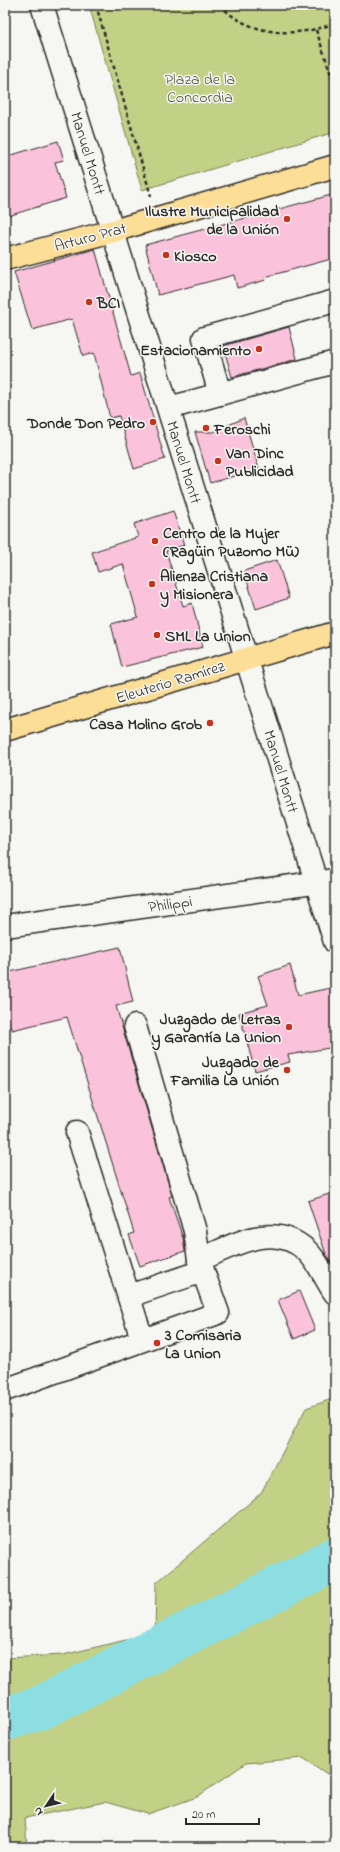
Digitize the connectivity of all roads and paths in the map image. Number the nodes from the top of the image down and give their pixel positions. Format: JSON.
{"nodes":[{"id":1,"x":42,"y":5,"type":"edge"},
{"id":2,"x":96,"y":5,"type":"edge"},
{"id":3,"x":220,"y":5,"type":"edge"},
{"id":4,"x":335,"y":23,"type":"edge"},
{"id":5,"x":316,"y":30,"type":"junction"},
{"id":6,"x":335,"y":86,"type":"edge"},
{"id":7,"x":335,"y":166,"type":"edge"},
{"id":8,"x":151,"y":196,"type":"dead end"},
{"id":9,"x":113,"y":230,"type":"junction"},
{"id":10,"x":5,"y":259,"type":"edge"},
{"id":11,"x":335,"y":301,"type":"edge"},
{"id":12,"x":335,"y":362,"type":"edge"},
{"id":13,"x":220,"y":394,"type":"junction"},
{"id":14,"x":169,"y":408,"type":"junction"},
{"id":15,"x":335,"y":633,"type":"edge"},
{"id":16,"x":247,"y":658,"type":"junction"},
{"id":17,"x":5,"y":730,"type":"edge"},
{"id":18,"x":326,"y":882,"type":"edge"},
{"id":19,"x":5,"y":926,"type":"edge"},
{"id":20,"x":335,"y":942,"type":"edge"},
{"id":21,"x":135,"y":1026,"type":"dead end"},
{"id":22,"x":77,"y":1132,"type":"dead end"},
{"id":23,"x":201,"y":1266,"type":"junction"},
{"id":24,"x":335,"y":1293,"type":"edge"},
{"id":25,"x":129,"y":1296,"type":"junction"},
{"id":26,"x":142,"y":1339,"type":"junction"},
{"id":27,"x":5,"y":1390,"type":"edge"}],
"edges":[{"from":1,"to":9,"type":"street","name":"Manuel Montt"},
{"from":2,"to":8,"type":"path"},
{"from":3,"to":5,"type":"path"},
{"from":4,"to":5,"type":"path"},
{"from":5,"to":6,"type":"path"},
{"from":7,"to":9,"type":"main road","name":"Arturo Prat"},
{"from":9,"to":10,"type":"main road","name":"Arturo Prat"},
{"from":9,"to":14,"type":"street","name":"Manuel Montt"},
{"from":11,"to":13,"type":"street"},
{"from":12,"to":13,"type":"street"},
{"from":13,"to":14,"type":"street"},
{"from":14,"to":16,"type":"street","name":"Manuel Montt"},
{"from":15,"to":16,"type":"main road","name":"Eleuterio Ramírez"},
{"from":16,"to":17,"type":"main road","name":"Eleuterio Ramírez"},
{"from":16,"to":18,"type":"street","name":"Manuel Montt"},
{"from":18,"to":19,"type":"street","name":"Philippi"},
{"from":18,"to":20,"type":"street","name":"Manuel Montt"},
{"from":21,"to":23,"type":"street"},
{"from":22,"to":25,"type":"street"},
{"from":23,"to":24,"type":"street"},
{"from":23,"to":25,"type":"street"},
{"from":23,"to":26,"type":"street"},
{"from":25,"to":26,"type":"street"},
{"from":26,"to":27,"type":"street"}]}
